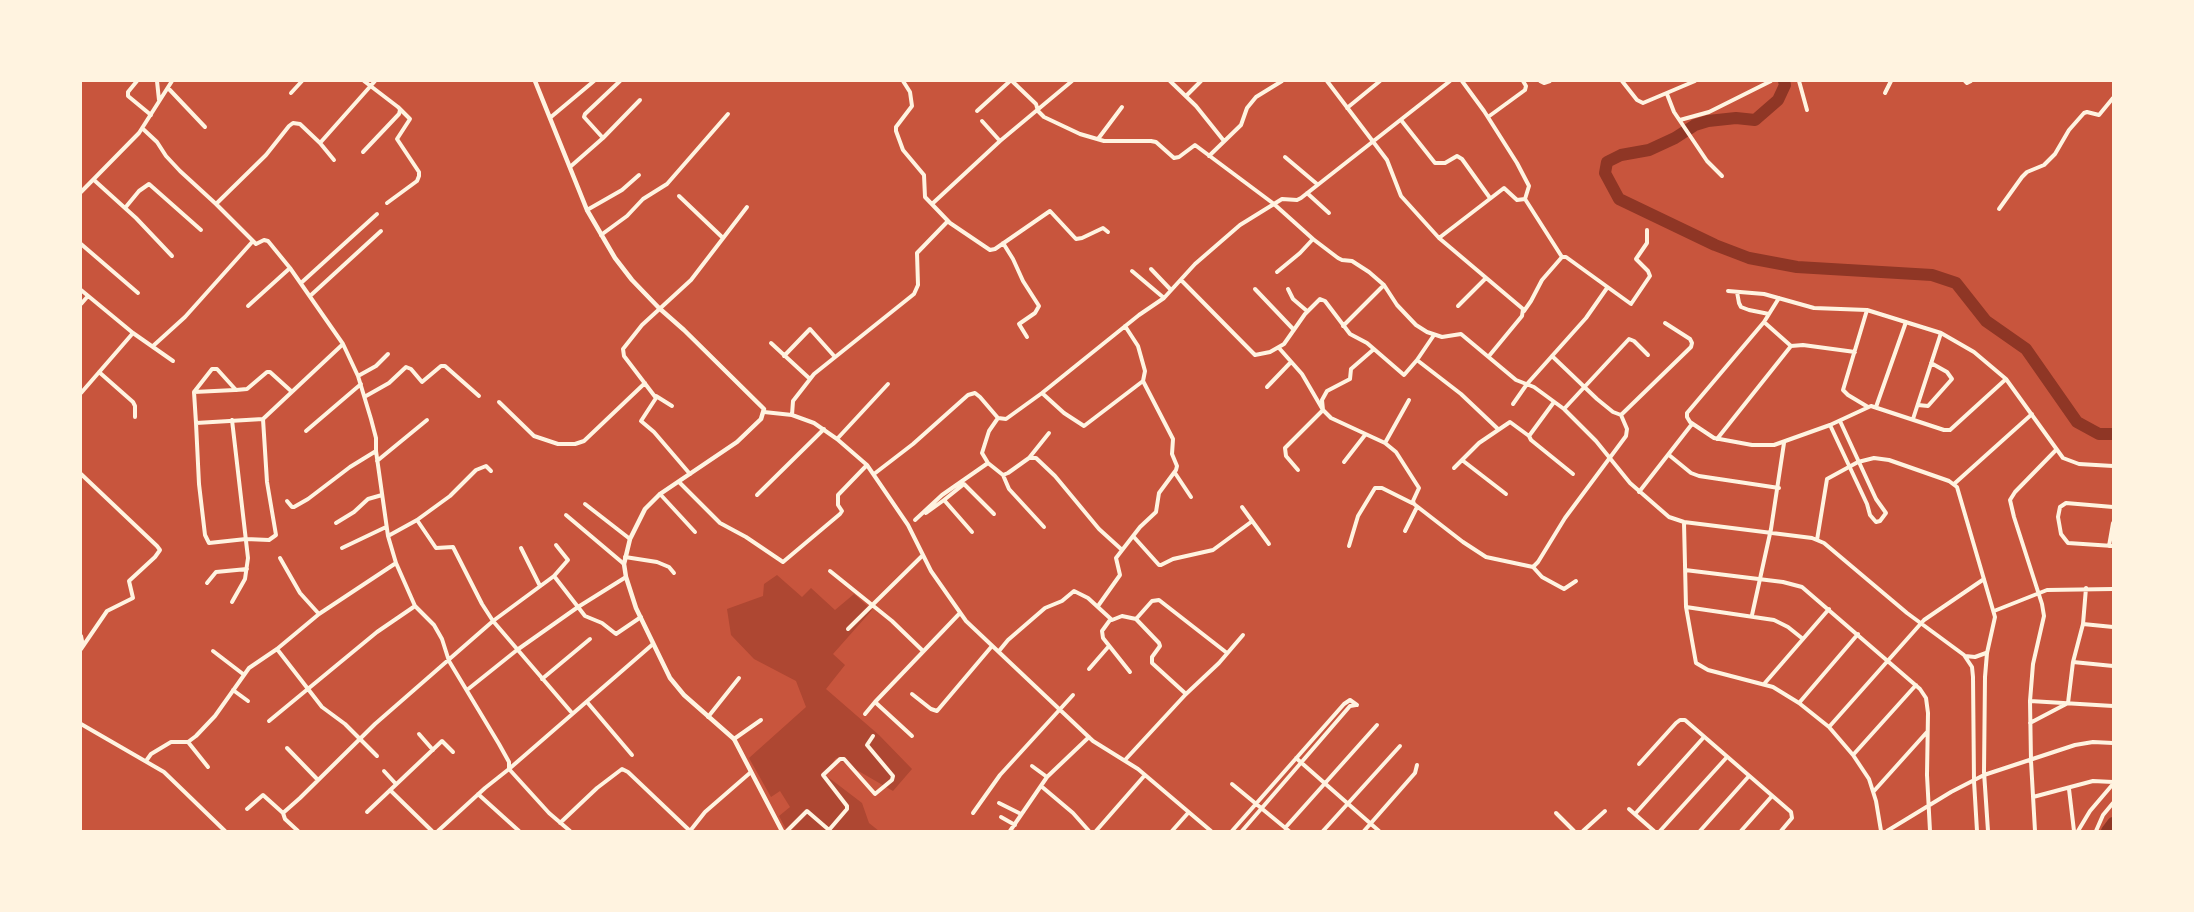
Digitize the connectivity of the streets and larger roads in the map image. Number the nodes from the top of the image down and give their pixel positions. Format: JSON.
{"nodes":[{"id":1,"x":137,"y":81,"type":"edge"},
{"id":2,"x":157,"y":81,"type":"edge"},
{"id":3,"x":172,"y":81,"type":"edge"},
{"id":4,"x":302,"y":81,"type":"edge"},
{"id":5,"x":364,"y":81,"type":"edge"},
{"id":6,"x":375,"y":81,"type":"edge"},
{"id":7,"x":535,"y":81,"type":"edge"},
{"id":8,"x":594,"y":81,"type":"edge"},
{"id":9,"x":620,"y":81,"type":"edge"},
{"id":10,"x":903,"y":81,"type":"edge"},
{"id":11,"x":1011,"y":81,"type":"edge"},
{"id":12,"x":1072,"y":81,"type":"edge"},
{"id":13,"x":1170,"y":81,"type":"edge"},
{"id":14,"x":1202,"y":81,"type":"edge"},
{"id":15,"x":1282,"y":81,"type":"edge"},
{"id":16,"x":1327,"y":81,"type":"edge"},
{"id":17,"x":1380,"y":81,"type":"edge"},
{"id":18,"x":1450,"y":81,"type":"edge"},
{"id":19,"x":1462,"y":81,"type":"edge"},
{"id":20,"x":1523,"y":81,"type":"edge"},
{"id":21,"x":1540,"y":81,"type":"edge"},
{"id":22,"x":1550,"y":81,"type":"edge"},
{"id":23,"x":1622,"y":81,"type":"edge"},
{"id":24,"x":1695,"y":81,"type":"edge"},
{"id":25,"x":1771,"y":81,"type":"edge"},
{"id":26,"x":1798,"y":81,"type":"edge"},
{"id":27,"x":1891,"y":81,"type":"edge"},
{"id":28,"x":1965,"y":81,"type":"edge"},
{"id":29,"x":1971,"y":81,"type":"edge"},
{"id":30,"x":370,"y":86,"type":"junction"},
{"id":31,"x":168,"y":88,"type":"junction"},
{"id":32,"x":291,"y":93,"type":"dead end"},
{"id":33,"x":1885,"y":93,"type":"dead end"},
{"id":34,"x":1667,"y":94,"type":"junction"},
{"id":35,"x":1186,"y":96,"type":"junction"},
{"id":36,"x":2113,"y":98,"type":"edge"},
{"id":37,"x":640,"y":100,"type":"dead end"},
{"id":38,"x":159,"y":101,"type":"junction"},
{"id":39,"x":1122,"y":107,"type":"dead end"},
{"id":40,"x":1347,"y":108,"type":"junction"},
{"id":41,"x":400,"y":109,"type":"junction"},
{"id":42,"x":1807,"y":110,"type":"dead end"},
{"id":43,"x":977,"y":111,"type":"dead end"},
{"id":44,"x":1038,"y":111,"type":"junction"},
{"id":45,"x":728,"y":114,"type":"dead end"},
{"id":46,"x":151,"y":115,"type":"junction"},
{"id":47,"x":551,"y":117,"type":"junction"},
{"id":48,"x":1488,"y":117,"type":"junction"},
{"id":49,"x":1401,"y":120,"type":"junction"},
{"id":50,"x":1680,"y":120,"type":"junction"},
{"id":51,"x":982,"y":121,"type":"dead end"},
{"id":52,"x":205,"y":127,"type":"dead end"},
{"id":53,"x":142,"y":128,"type":"junction"},
{"id":54,"x":603,"y":138,"type":"junction"},
{"id":55,"x":1098,"y":139,"type":"junction"},
{"id":56,"x":1000,"y":141,"type":"junction"},
{"id":57,"x":1224,"y":141,"type":"junction"},
{"id":58,"x":1373,"y":141,"type":"junction"},
{"id":59,"x":320,"y":143,"type":"junction"},
{"id":60,"x":363,"y":152,"type":"dead end"},
{"id":61,"x":1209,"y":157,"type":"junction"},
{"id":62,"x":1286,"y":157,"type":"dead end"},
{"id":63,"x":334,"y":160,"type":"dead end"},
{"id":64,"x":570,"y":166,"type":"junction"},
{"id":65,"x":639,"y":175,"type":"dead end"},
{"id":66,"x":1722,"y":176,"type":"dead end"},
{"id":67,"x":94,"y":180,"type":"junction"},
{"id":68,"x":1317,"y":184,"type":"junction"},
{"id":69,"x":81,"y":192,"type":"edge"},
{"id":70,"x":1307,"y":193,"type":"junction"},
{"id":71,"x":679,"y":196,"type":"dead end"},
{"id":72,"x":1490,"y":198,"type":"junction"},
{"id":73,"x":1526,"y":199,"type":"junction"},
{"id":74,"x":387,"y":203,"type":"dead end"},
{"id":75,"x":216,"y":204,"type":"junction"},
{"id":76,"x":932,"y":204,"type":"junction"},
{"id":77,"x":1274,"y":204,"type":"junction"},
{"id":78,"x":747,"y":207,"type":"dead end"},
{"id":79,"x":125,"y":209,"type":"junction"},
{"id":80,"x":1999,"y":209,"type":"dead end"},
{"id":81,"x":587,"y":210,"type":"junction"},
{"id":82,"x":1329,"y":213,"type":"dead end"},
{"id":83,"x":377,"y":214,"type":"dead end"},
{"id":84,"x":948,"y":222,"type":"junction"},
{"id":85,"x":201,"y":230,"type":"dead end"},
{"id":86,"x":1647,"y":230,"type":"dead end"},
{"id":87,"x":381,"y":231,"type":"dead end"},
{"id":88,"x":1108,"y":232,"type":"dead end"},
{"id":89,"x":601,"y":235,"type":"junction"},
{"id":90,"x":723,"y":238,"type":"junction"},
{"id":91,"x":1439,"y":238,"type":"junction"},
{"id":92,"x":1313,"y":239,"type":"junction"},
{"id":93,"x":253,"y":242,"type":"junction"},
{"id":94,"x":1003,"y":243,"type":"junction"},
{"id":95,"x":81,"y":244,"type":"edge"},
{"id":96,"x":172,"y":256,"type":"dead end"},
{"id":97,"x":1562,"y":257,"type":"junction"},
{"id":98,"x":290,"y":268,"type":"junction"},
{"id":99,"x":1151,"y":269,"type":"dead end"},
{"id":100,"x":1132,"y":271,"type":"dead end"},
{"id":101,"x":1277,"y":272,"type":"dead end"},
{"id":102,"x":1486,"y":278,"type":"junction"},
{"id":103,"x":1181,"y":280,"type":"junction"},
{"id":104,"x":301,"y":283,"type":"junction"},
{"id":105,"x":1384,"y":285,"type":"junction"},
{"id":106,"x":1607,"y":288,"type":"junction"},
{"id":107,"x":1256,"y":289,"type":"dead end"},
{"id":108,"x":1288,"y":289,"type":"dead end"},
{"id":109,"x":81,"y":290,"type":"edge"},
{"id":110,"x":1171,"y":290,"type":"junction"},
{"id":111,"x":1728,"y":291,"type":"dead end"},
{"id":112,"x":1737,"y":292,"type":"junction"},
{"id":113,"x":138,"y":293,"type":"dead end"},
{"id":114,"x":310,"y":296,"type":"junction"},
{"id":115,"x":88,"y":297,"type":"junction"},
{"id":116,"x":1164,"y":298,"type":"junction"},
{"id":117,"x":1779,"y":298,"type":"junction"},
{"id":118,"x":81,"y":304,"type":"edge"},
{"id":119,"x":248,"y":306,"type":"dead end"},
{"id":120,"x":1458,"y":306,"type":"dead end"},
{"id":121,"x":659,"y":308,"type":"junction"},
{"id":122,"x":1867,"y":310,"type":"junction"},
{"id":123,"x":1308,"y":311,"type":"junction"},
{"id":124,"x":1524,"y":311,"type":"junction"},
{"id":125,"x":1769,"y":315,"type":"junction"},
{"id":126,"x":1665,"y":322,"type":"dead end"},
{"id":127,"x":1764,"y":322,"type":"junction"},
{"id":128,"x":1906,"y":322,"type":"junction"},
{"id":129,"x":1343,"y":326,"type":"junction"},
{"id":130,"x":1125,"y":327,"type":"junction"},
{"id":131,"x":1294,"y":330,"type":"junction"},
{"id":132,"x":133,"y":333,"type":"junction"},
{"id":133,"x":1941,"y":333,"type":"junction"},
{"id":134,"x":1434,"y":335,"type":"junction"},
{"id":135,"x":1027,"y":337,"type":"dead end"},
{"id":136,"x":771,"y":343,"type":"dead end"},
{"id":137,"x":343,"y":344,"type":"junction"},
{"id":138,"x":153,"y":346,"type":"junction"},
{"id":139,"x":1791,"y":346,"type":"junction"},
{"id":140,"x":1279,"y":348,"type":"junction"},
{"id":141,"x":1374,"y":349,"type":"junction"},
{"id":142,"x":1854,"y":352,"type":"junction"},
{"id":143,"x":388,"y":354,"type":"dead end"},
{"id":144,"x":1647,"y":355,"type":"dead end"},
{"id":145,"x":784,"y":356,"type":"junction"},
{"id":146,"x":1489,"y":356,"type":"junction"},
{"id":147,"x":1552,"y":356,"type":"junction"},
{"id":148,"x":834,"y":357,"type":"junction"},
{"id":149,"x":1417,"y":360,"type":"junction"},
{"id":150,"x":173,"y":361,"type":"dead end"},
{"id":151,"x":1291,"y":362,"type":"junction"},
{"id":152,"x":1931,"y":363,"type":"junction"},
{"id":153,"x":99,"y":372,"type":"junction"},
{"id":154,"x":358,"y":376,"type":"junction"},
{"id":155,"x":810,"y":379,"type":"junction"},
{"id":156,"x":2006,"y":379,"type":"junction"},
{"id":157,"x":1143,"y":381,"type":"junction"},
{"id":158,"x":645,"y":383,"type":"junction"},
{"id":159,"x":361,"y":384,"type":"junction"},
{"id":160,"x":888,"y":384,"type":"dead end"},
{"id":161,"x":1527,"y":384,"type":"junction"},
{"id":162,"x":1267,"y":387,"type":"dead end"},
{"id":163,"x":1586,"y":387,"type":"junction"},
{"id":164,"x":236,"y":390,"type":"junction"},
{"id":165,"x":291,"y":391,"type":"junction"},
{"id":166,"x":194,"y":392,"type":"junction"},
{"id":167,"x":81,"y":393,"type":"edge"},
{"id":168,"x":1042,"y":393,"type":"junction"},
{"id":169,"x":366,"y":396,"type":"junction"},
{"id":170,"x":479,"y":396,"type":"dead end"},
{"id":171,"x":655,"y":396,"type":"junction"},
{"id":172,"x":1409,"y":400,"type":"dead end"},
{"id":173,"x":499,"y":402,"type":"dead end"},
{"id":174,"x":1554,"y":402,"type":"junction"},
{"id":175,"x":1513,"y":404,"type":"dead end"},
{"id":176,"x":1918,"y":405,"type":"junction"},
{"id":177,"x":672,"y":406,"type":"dead end"},
{"id":178,"x":1868,"y":407,"type":"junction"},
{"id":179,"x":1876,"y":407,"type":"junction"},
{"id":180,"x":1564,"y":409,"type":"junction"},
{"id":181,"x":1323,"y":410,"type":"junction"},
{"id":182,"x":764,"y":412,"type":"junction"},
{"id":183,"x":2032,"y":414,"type":"junction"},
{"id":184,"x":1622,"y":415,"type":"junction"},
{"id":185,"x":792,"y":416,"type":"junction"},
{"id":186,"x":135,"y":417,"type":"dead end"},
{"id":187,"x":998,"y":418,"type":"junction"},
{"id":188,"x":263,"y":419,"type":"junction"},
{"id":189,"x":1913,"y":419,"type":"junction"},
{"id":190,"x":232,"y":420,"type":"junction"},
{"id":191,"x":427,"y":420,"type":"dead end"},
{"id":192,"x":1840,"y":420,"type":"junction"},
{"id":193,"x":196,"y":423,"type":"junction"},
{"id":194,"x":1692,"y":424,"type":"junction"},
{"id":195,"x":1830,"y":425,"type":"junction"},
{"id":196,"x":824,"y":429,"type":"junction"},
{"id":197,"x":1498,"y":429,"type":"junction"},
{"id":198,"x":306,"y":431,"type":"dead end"},
{"id":199,"x":1049,"y":433,"type":"dead end"},
{"id":200,"x":1365,"y":435,"type":"junction"},
{"id":201,"x":1529,"y":436,"type":"junction"},
{"id":202,"x":837,"y":439,"type":"junction"},
{"id":203,"x":1717,"y":439,"type":"junction"},
{"id":204,"x":1385,"y":443,"type":"junction"},
{"id":205,"x":1784,"y":443,"type":"junction"},
{"id":206,"x":2056,"y":450,"type":"junction"},
{"id":207,"x":376,"y":451,"type":"junction"},
{"id":208,"x":1669,"y":455,"type":"junction"},
{"id":209,"x":1029,"y":458,"type":"junction"},
{"id":210,"x":1608,"y":458,"type":"junction"},
{"id":211,"x":1462,"y":460,"type":"junction"},
{"id":212,"x":377,"y":461,"type":"junction"},
{"id":213,"x":1344,"y":462,"type":"dead end"},
{"id":214,"x":1858,"y":462,"type":"junction"},
{"id":215,"x":988,"y":464,"type":"junction"},
{"id":216,"x":867,"y":465,"type":"junction"},
{"id":217,"x":1849,"y":466,"type":"junction"},
{"id":218,"x":2113,"y":466,"type":"edge"},
{"id":219,"x":1454,"y":468,"type":"dead end"},
{"id":220,"x":1298,"y":470,"type":"dead end"},
{"id":221,"x":490,"y":471,"type":"dead end"},
{"id":222,"x":1175,"y":473,"type":"junction"},
{"id":223,"x":81,"y":474,"type":"edge"},
{"id":224,"x":874,"y":474,"type":"junction"},
{"id":225,"x":1573,"y":474,"type":"dead end"},
{"id":226,"x":691,"y":475,"type":"junction"},
{"id":227,"x":1003,"y":475,"type":"junction"},
{"id":228,"x":679,"y":483,"type":"junction"},
{"id":229,"x":1954,"y":484,"type":"junction"},
{"id":230,"x":1779,"y":488,"type":"junction"},
{"id":231,"x":1639,"y":492,"type":"junction"},
{"id":232,"x":660,"y":494,"type":"junction"},
{"id":233,"x":1506,"y":494,"type":"dead end"},
{"id":234,"x":382,"y":495,"type":"junction"},
{"id":235,"x":756,"y":495,"type":"dead end"},
{"id":236,"x":1191,"y":497,"type":"dead end"},
{"id":237,"x":1876,"y":499,"type":"junction"},
{"id":238,"x":944,"y":500,"type":"junction"},
{"id":239,"x":287,"y":501,"type":"dead end"},
{"id":240,"x":1413,"y":503,"type":"junction"},
{"id":241,"x":585,"y":504,"type":"dead end"},
{"id":242,"x":1867,"y":504,"type":"junction"},
{"id":243,"x":1242,"y":507,"type":"dead end"},
{"id":244,"x":1418,"y":507,"type":"junction"},
{"id":245,"x":2113,"y":507,"type":"edge"},
{"id":246,"x":994,"y":514,"type":"dead end"},
{"id":247,"x":566,"y":515,"type":"dead end"},
{"id":248,"x":417,"y":520,"type":"junction"},
{"id":249,"x":915,"y":520,"type":"junction"},
{"id":250,"x":1251,"y":522,"type":"junction"},
{"id":251,"x":1684,"y":522,"type":"junction"},
{"id":252,"x":336,"y":523,"type":"dead end"},
{"id":253,"x":2113,"y":523,"type":"edge"},
{"id":254,"x":908,"y":525,"type":"junction"},
{"id":255,"x":386,"y":527,"type":"junction"},
{"id":256,"x":1044,"y":527,"type":"dead end"},
{"id":257,"x":1405,"y":531,"type":"dead end"},
{"id":258,"x":695,"y":532,"type":"dead end"},
{"id":259,"x":972,"y":532,"type":"dead end"},
{"id":260,"x":1770,"y":534,"type":"junction"},
{"id":261,"x":388,"y":536,"type":"junction"},
{"id":262,"x":1133,"y":536,"type":"junction"},
{"id":263,"x":246,"y":539,"type":"junction"},
{"id":264,"x":630,"y":539,"type":"junction"},
{"id":265,"x":1817,"y":540,"type":"junction"},
{"id":266,"x":1269,"y":544,"type":"dead end"},
{"id":267,"x":556,"y":545,"type":"dead end"},
{"id":268,"x":1349,"y":546,"type":"dead end"},
{"id":269,"x":2111,"y":546,"type":"edge"},
{"id":270,"x":342,"y":548,"type":"dead end"},
{"id":271,"x":521,"y":548,"type":"dead end"},
{"id":272,"x":1121,"y":549,"type":"junction"},
{"id":273,"x":625,"y":556,"type":"junction"},
{"id":274,"x":922,"y":556,"type":"junction"},
{"id":275,"x":280,"y":558,"type":"dead end"},
{"id":276,"x":396,"y":563,"type":"junction"},
{"id":277,"x":624,"y":564,"type":"junction"},
{"id":278,"x":1533,"y":567,"type":"junction"},
{"id":279,"x":247,"y":569,"type":"junction"},
{"id":280,"x":1685,"y":570,"type":"junction"},
{"id":281,"x":830,"y":571,"type":"dead end"},
{"id":282,"x":674,"y":573,"type":"dead end"},
{"id":283,"x":554,"y":576,"type":"junction"},
{"id":284,"x":626,"y":577,"type":"junction"},
{"id":285,"x":1760,"y":579,"type":"junction"},
{"id":286,"x":1983,"y":579,"type":"junction"},
{"id":287,"x":1576,"y":580,"type":"dead end"},
{"id":288,"x":207,"y":583,"type":"dead end"},
{"id":289,"x":540,"y":586,"type":"junction"},
{"id":290,"x":2086,"y":588,"type":"junction"},
{"id":291,"x":2113,"y":589,"type":"edge"},
{"id":292,"x":2038,"y":593,"type":"junction"},
{"id":293,"x":232,"y":602,"type":"dead end"},
{"id":294,"x":872,"y":604,"type":"junction"},
{"id":295,"x":415,"y":606,"type":"junction"},
{"id":296,"x":578,"y":606,"type":"junction"},
{"id":297,"x":1098,"y":606,"type":"junction"},
{"id":298,"x":1686,"y":607,"type":"junction"},
{"id":299,"x":1829,"y":609,"type":"junction"},
{"id":300,"x":1994,"y":611,"type":"junction"},
{"id":301,"x":960,"y":613,"type":"junction"},
{"id":302,"x":319,"y":614,"type":"junction"},
{"id":303,"x":1752,"y":615,"type":"junction"},
{"id":304,"x":641,"y":617,"type":"junction"},
{"id":305,"x":1136,"y":619,"type":"junction"},
{"id":306,"x":1110,"y":620,"type":"junction"},
{"id":307,"x":493,"y":621,"type":"junction"},
{"id":308,"x":1920,"y":623,"type":"junction"},
{"id":309,"x":2083,"y":624,"type":"junction"},
{"id":310,"x":2113,"y":627,"type":"edge"},
{"id":311,"x":848,"y":629,"type":"dead end"},
{"id":312,"x":1858,"y":634,"type":"junction"},
{"id":313,"x":81,"y":636,"type":"edge"},
{"id":314,"x":1242,"y":637,"type":"dead end"},
{"id":315,"x":590,"y":639,"type":"dead end"},
{"id":316,"x":1803,"y":639,"type":"junction"},
{"id":317,"x":653,"y":644,"type":"junction"},
{"id":318,"x":992,"y":646,"type":"junction"},
{"id":319,"x":1109,"y":646,"type":"junction"},
{"id":320,"x":82,"y":648,"type":"edge"},
{"id":321,"x":277,"y":649,"type":"junction"},
{"id":322,"x":517,"y":650,"type":"junction"},
{"id":323,"x":213,"y":651,"type":"dead end"},
{"id":324,"x":922,"y":651,"type":"junction"},
{"id":325,"x":999,"y":651,"type":"junction"},
{"id":326,"x":1227,"y":653,"type":"junction"},
{"id":327,"x":1987,"y":653,"type":"junction"},
{"id":328,"x":1964,"y":655,"type":"junction"},
{"id":329,"x":1887,"y":660,"type":"junction"},
{"id":330,"x":449,"y":661,"type":"junction"},
{"id":331,"x":2073,"y":662,"type":"junction"},
{"id":332,"x":2113,"y":666,"type":"edge"},
{"id":333,"x":1089,"y":669,"type":"dead end"},
{"id":334,"x":1130,"y":672,"type":"dead end"},
{"id":335,"x":243,"y":674,"type":"junction"},
{"id":336,"x":739,"y":678,"type":"dead end"},
{"id":337,"x":542,"y":679,"type":"junction"},
{"id":338,"x":1764,"y":684,"type":"junction"},
{"id":339,"x":1916,"y":685,"type":"junction"},
{"id":340,"x":306,"y":689,"type":"junction"},
{"id":341,"x":233,"y":690,"type":"junction"},
{"id":342,"x":467,"y":690,"type":"junction"},
{"id":343,"x":912,"y":694,"type":"dead end"},
{"id":344,"x":1186,"y":694,"type":"junction"},
{"id":345,"x":1073,"y":695,"type":"dead end"},
{"id":346,"x":248,"y":701,"type":"dead end"},
{"id":347,"x":2030,"y":701,"type":"junction"},
{"id":348,"x":587,"y":702,"type":"junction"},
{"id":349,"x":875,"y":702,"type":"junction"},
{"id":350,"x":1799,"y":703,"type":"junction"},
{"id":351,"x":2068,"y":703,"type":"junction"},
{"id":352,"x":2113,"y":706,"type":"edge"},
{"id":353,"x":1059,"y":710,"type":"junction"},
{"id":354,"x":572,"y":713,"type":"junction"},
{"id":355,"x":865,"y":714,"type":"dead end"},
{"id":356,"x":708,"y":717,"type":"junction"},
{"id":357,"x":761,"y":720,"type":"dead end"},
{"id":358,"x":269,"y":721,"type":"dead end"},
{"id":359,"x":2030,"y":723,"type":"junction"},
{"id":360,"x":81,"y":724,"type":"edge"},
{"id":361,"x":1377,"y":725,"type":"dead end"},
{"id":362,"x":1828,"y":727,"type":"junction"},
{"id":363,"x":1928,"y":732,"type":"junction"},
{"id":364,"x":419,"y":734,"type":"dead end"},
{"id":365,"x":873,"y":736,"type":"dead end"},
{"id":366,"x":912,"y":736,"type":"dead end"},
{"id":367,"x":1089,"y":737,"type":"junction"},
{"id":368,"x":1704,"y":737,"type":"junction"},
{"id":369,"x":358,"y":740,"type":"junction"},
{"id":370,"x":734,"y":740,"type":"junction"},
{"id":371,"x":188,"y":741,"type":"junction"},
{"id":372,"x":2113,"y":743,"type":"edge"},
{"id":373,"x":1400,"y":746,"type":"dead end"},
{"id":374,"x":287,"y":748,"type":"dead end"},
{"id":375,"x":433,"y":750,"type":"junction"},
{"id":376,"x":453,"y":752,"type":"dead end"},
{"id":377,"x":632,"y":755,"type":"dead end"},
{"id":378,"x":1853,"y":755,"type":"junction"},
{"id":379,"x":377,"y":756,"type":"dead end"},
{"id":380,"x":1727,"y":756,"type":"junction"},
{"id":381,"x":1296,"y":758,"type":"junction"},
{"id":382,"x":2031,"y":758,"type":"junction"},
{"id":383,"x":1125,"y":760,"type":"junction"},
{"id":384,"x":146,"y":761,"type":"junction"},
{"id":385,"x":1302,"y":762,"type":"junction"},
{"id":386,"x":1639,"y":764,"type":"dead end"},
{"id":387,"x":1417,"y":765,"type":"dead end"},
{"id":388,"x":1032,"y":766,"type":"dead end"},
{"id":389,"x":208,"y":767,"type":"dead end"},
{"id":390,"x":509,"y":769,"type":"junction"},
{"id":391,"x":384,"y":771,"type":"dead end"},
{"id":392,"x":751,"y":772,"type":"junction"},
{"id":393,"x":1145,"y":775,"type":"junction"},
{"id":394,"x":1984,"y":775,"type":"junction"},
{"id":395,"x":1749,"y":776,"type":"junction"},
{"id":396,"x":1047,"y":777,"type":"junction"},
{"id":397,"x":318,"y":780,"type":"junction"},
{"id":398,"x":1974,"y":781,"type":"junction"},
{"id":399,"x":395,"y":783,"type":"junction"},
{"id":400,"x":1326,"y":783,"type":"junction"},
{"id":401,"x":2113,"y":783,"type":"edge"},
{"id":402,"x":1232,"y":784,"type":"dead end"},
{"id":403,"x":1041,"y":786,"type":"junction"},
{"id":404,"x":2069,"y":789,"type":"junction"},
{"id":405,"x":390,"y":790,"type":"junction"},
{"id":406,"x":1874,"y":790,"type":"junction"},
{"id":407,"x":478,"y":794,"type":"junction"},
{"id":408,"x":1772,"y":796,"type":"junction"},
{"id":409,"x":2033,"y":797,"type":"junction"},
{"id":410,"x":1347,"y":802,"type":"junction"},
{"id":411,"x":999,"y":803,"type":"dead end"},
{"id":412,"x":2113,"y":803,"type":"edge"},
{"id":413,"x":1256,"y":805,"type":"junction"},
{"id":414,"x":1929,"y":806,"type":"junction"},
{"id":415,"x":247,"y":809,"type":"dead end"},
{"id":416,"x":1261,"y":809,"type":"junction"},
{"id":417,"x":1629,"y":809,"type":"dead end"},
{"id":418,"x":1605,"y":811,"type":"dead end"},
{"id":419,"x":367,"y":812,"type":"dead end"},
{"id":420,"x":283,"y":813,"type":"junction"},
{"id":421,"x":973,"y":813,"type":"dead end"},
{"id":422,"x":1021,"y":813,"type":"junction"},
{"id":423,"x":1188,"y":813,"type":"junction"},
{"id":424,"x":1556,"y":813,"type":"dead end"},
{"id":425,"x":1635,"y":814,"type":"junction"},
{"id":426,"x":1001,"y":817,"type":"dead end"},
{"id":427,"x":560,"y":823,"type":"junction"},
{"id":428,"x":1371,"y":823,"type":"junction"},
{"id":429,"x":1015,"y":825,"type":"junction"},
{"id":430,"x":689,"y":830,"type":"edge"},
{"id":431,"x":1287,"y":830,"type":"edge"},
{"id":432,"x":225,"y":831,"type":"edge"},
{"id":433,"x":298,"y":831,"type":"edge"},
{"id":434,"x":432,"y":831,"type":"edge"},
{"id":435,"x":438,"y":831,"type":"edge"},
{"id":436,"x":519,"y":831,"type":"edge"},
{"id":437,"x":570,"y":831,"type":"edge"},
{"id":438,"x":782,"y":831,"type":"edge"},
{"id":439,"x":787,"y":831,"type":"edge"},
{"id":440,"x":1010,"y":831,"type":"edge"},
{"id":441,"x":1089,"y":831,"type":"edge"},
{"id":442,"x":1096,"y":831,"type":"edge"},
{"id":443,"x":1172,"y":831,"type":"edge"},
{"id":444,"x":1211,"y":831,"type":"edge"},
{"id":445,"x":1232,"y":831,"type":"edge"},
{"id":446,"x":1242,"y":831,"type":"edge"},
{"id":447,"x":1323,"y":831,"type":"edge"},
{"id":448,"x":1364,"y":831,"type":"edge"},
{"id":449,"x":1379,"y":831,"type":"edge"},
{"id":450,"x":1574,"y":831,"type":"edge"},
{"id":451,"x":1583,"y":831,"type":"edge"},
{"id":452,"x":1654,"y":831,"type":"edge"},
{"id":453,"x":1660,"y":831,"type":"edge"},
{"id":454,"x":1700,"y":831,"type":"edge"},
{"id":455,"x":1741,"y":831,"type":"edge"},
{"id":456,"x":1781,"y":831,"type":"edge"},
{"id":457,"x":1881,"y":831,"type":"edge"},
{"id":458,"x":1887,"y":831,"type":"edge"},
{"id":459,"x":1930,"y":831,"type":"edge"},
{"id":460,"x":1977,"y":831,"type":"edge"},
{"id":461,"x":1988,"y":831,"type":"edge"},
{"id":462,"x":2035,"y":831,"type":"edge"},
{"id":463,"x":2076,"y":831,"type":"edge"},
{"id":464,"x":2096,"y":831,"type":"edge"}],
"edges":[{"from":1,"to":46,"type":"street"},
{"from":2,"to":38,"type":"street"},
{"from":3,"to":31,"type":"street"},
{"from":4,"to":32,"type":"street"},
{"from":5,"to":30,"type":"street"},
{"from":6,"to":30,"type":"street"},
{"from":7,"to":47,"type":"street"},
{"from":8,"to":47,"type":"street"},
{"from":9,"to":54,"type":"street"},
{"from":10,"to":76,"type":"street"},
{"from":11,"to":43,"type":"street"},
{"from":11,"to":44,"type":"street"},
{"from":12,"to":44,"type":"street"},
{"from":13,"to":35,"type":"street"},
{"from":14,"to":35,"type":"street"},
{"from":15,"to":57,"type":"street"},
{"from":16,"to":40,"type":"street"},
{"from":17,"to":40,"type":"street"},
{"from":18,"to":49,"type":"street"},
{"from":19,"to":48,"type":"street"},
{"from":20,"to":48,"type":"street"},
{"from":21,"to":22,"type":"street"},
{"from":23,"to":34,"type":"street"},
{"from":24,"to":34,"type":"street"},
{"from":25,"to":50,"type":"street"},
{"from":26,"to":42,"type":"street"},
{"from":27,"to":33,"type":"street"},
{"from":28,"to":29,"type":"street"},
{"from":30,"to":41,"type":"street"},
{"from":30,"to":59,"type":"street"},
{"from":31,"to":38,"type":"street"},
{"from":31,"to":52,"type":"street"},
{"from":34,"to":50,"type":"street"},
{"from":35,"to":57,"type":"street"},
{"from":36,"to":80,"type":"street"},
{"from":37,"to":54,"type":"street"},
{"from":38,"to":46,"type":"street"},
{"from":39,"to":55,"type":"street"},
{"from":40,"to":58,"type":"street"},
{"from":41,"to":60,"type":"street"},
{"from":41,"to":74,"type":"street"},
{"from":44,"to":55,"type":"street"},
{"from":44,"to":56,"type":"street"},
{"from":45,"to":89,"type":"street"},
{"from":46,"to":53,"type":"street"},
{"from":47,"to":64,"type":"street"},
{"from":48,"to":73,"type":"street"},
{"from":49,"to":58,"type":"street"},
{"from":49,"to":72,"type":"street"},
{"from":50,"to":66,"type":"street"},
{"from":51,"to":56,"type":"street"},
{"from":53,"to":67,"type":"street"},
{"from":53,"to":75,"type":"street"},
{"from":54,"to":64,"type":"street"},
{"from":55,"to":61,"type":"street"},
{"from":56,"to":76,"type":"street"},
{"from":57,"to":61,"type":"street"},
{"from":58,"to":68,"type":"street"},
{"from":58,"to":91,"type":"street"},
{"from":59,"to":63,"type":"street"},
{"from":59,"to":75,"type":"street"},
{"from":61,"to":77,"type":"street"},
{"from":62,"to":68,"type":"street"},
{"from":64,"to":81,"type":"street"},
{"from":65,"to":81,"type":"street"},
{"from":67,"to":69,"type":"street"},
{"from":67,"to":79,"type":"street"},
{"from":68,"to":70,"type":"street"},
{"from":70,"to":77,"type":"street"},
{"from":70,"to":82,"type":"street"},
{"from":71,"to":90,"type":"street"},
{"from":72,"to":73,"type":"street"},
{"from":72,"to":91,"type":"street"},
{"from":73,"to":97,"type":"street"},
{"from":75,"to":93,"type":"street"},
{"from":76,"to":84,"type":"street"},
{"from":77,"to":92,"type":"street"},
{"from":77,"to":103,"type":"street"},
{"from":78,"to":90,"type":"street"},
{"from":79,"to":85,"type":"street"},
{"from":79,"to":96,"type":"street"},
{"from":81,"to":89,"type":"street"},
{"from":83,"to":104,"type":"street"},
{"from":84,"to":94,"type":"street"},
{"from":84,"to":148,"type":"street"},
{"from":86,"to":106,"type":"street"},
{"from":87,"to":114,"type":"street"},
{"from":88,"to":94,"type":"street"},
{"from":89,"to":121,"type":"street"},
{"from":90,"to":121,"type":"street"},
{"from":91,"to":102,"type":"street"},
{"from":92,"to":101,"type":"street"},
{"from":92,"to":105,"type":"street"},
{"from":93,"to":98,"type":"street"},
{"from":93,"to":138,"type":"street"},
{"from":94,"to":135,"type":"street"},
{"from":95,"to":113,"type":"street"},
{"from":97,"to":106,"type":"street"},
{"from":97,"to":124,"type":"street"},
{"from":98,"to":104,"type":"street"},
{"from":98,"to":119,"type":"street"},
{"from":99,"to":110,"type":"street"},
{"from":100,"to":116,"type":"street"},
{"from":102,"to":120,"type":"street"},
{"from":102,"to":124,"type":"street"},
{"from":103,"to":110,"type":"street"},
{"from":103,"to":140,"type":"street"},
{"from":104,"to":114,"type":"street"},
{"from":105,"to":129,"type":"street"},
{"from":105,"to":134,"type":"street"},
{"from":106,"to":147,"type":"street"},
{"from":107,"to":131,"type":"street"},
{"from":108,"to":123,"type":"street"},
{"from":109,"to":115,"type":"street"},
{"from":110,"to":116,"type":"street"},
{"from":111,"to":112,"type":"street"},
{"from":112,"to":117,"type":"street"},
{"from":112,"to":125,"type":"street"},
{"from":114,"to":137,"type":"street"},
{"from":115,"to":118,"type":"street"},
{"from":115,"to":132,"type":"street"},
{"from":116,"to":130,"type":"street"},
{"from":117,"to":122,"type":"street"},
{"from":117,"to":125,"type":"street"},
{"from":121,"to":158,"type":"street"},
{"from":121,"to":182,"type":"street"},
{"from":122,"to":128,"type":"street"},
{"from":122,"to":142,"type":"street"},
{"from":123,"to":129,"type":"street"},
{"from":123,"to":131,"type":"street"},
{"from":124,"to":146,"type":"street"},
{"from":125,"to":127,"type":"street"},
{"from":126,"to":184,"type":"street"},
{"from":127,"to":139,"type":"street"},
{"from":127,"to":194,"type":"street"},
{"from":128,"to":133,"type":"street"},
{"from":128,"to":179,"type":"street"},
{"from":129,"to":141,"type":"street"},
{"from":130,"to":157,"type":"street"},
{"from":130,"to":168,"type":"street"},
{"from":131,"to":140,"type":"street"},
{"from":132,"to":138,"type":"street"},
{"from":132,"to":153,"type":"street"},
{"from":133,"to":152,"type":"street"},
{"from":133,"to":156,"type":"street"},
{"from":134,"to":146,"type":"street"},
{"from":134,"to":149,"type":"street"},
{"from":136,"to":145,"type":"street"},
{"from":137,"to":154,"type":"street"},
{"from":137,"to":165,"type":"street"},
{"from":138,"to":150,"type":"street"},
{"from":139,"to":142,"type":"street"},
{"from":139,"to":203,"type":"street"},
{"from":140,"to":151,"type":"street"},
{"from":141,"to":149,"type":"street"},
{"from":141,"to":181,"type":"street"},
{"from":142,"to":178,"type":"street"},
{"from":143,"to":154,"type":"street"},
{"from":144,"to":163,"type":"street"},
{"from":145,"to":148,"type":"street"},
{"from":145,"to":155,"type":"street"},
{"from":146,"to":161,"type":"street"},
{"from":147,"to":161,"type":"street"},
{"from":147,"to":163,"type":"street"},
{"from":148,"to":155,"type":"street"},
{"from":149,"to":197,"type":"street"},
{"from":151,"to":162,"type":"street"},
{"from":151,"to":181,"type":"street"},
{"from":152,"to":176,"type":"street"},
{"from":152,"to":176,"type":"street"},
{"from":153,"to":167,"type":"street"},
{"from":153,"to":186,"type":"street"},
{"from":154,"to":159,"type":"street"},
{"from":155,"to":185,"type":"street"},
{"from":156,"to":183,"type":"street"},
{"from":156,"to":189,"type":"street"},
{"from":157,"to":168,"type":"street"},
{"from":157,"to":222,"type":"street"},
{"from":158,"to":171,"type":"street"},
{"from":158,"to":173,"type":"street"},
{"from":159,"to":169,"type":"street"},
{"from":159,"to":198,"type":"street"},
{"from":160,"to":202,"type":"street"},
{"from":161,"to":174,"type":"street"},
{"from":161,"to":175,"type":"street"},
{"from":163,"to":180,"type":"street"},
{"from":163,"to":184,"type":"street"},
{"from":164,"to":165,"type":"street"},
{"from":164,"to":166,"type":"street"},
{"from":164,"to":166,"type":"street"},
{"from":165,"to":188,"type":"street"},
{"from":166,"to":193,"type":"street"},
{"from":168,"to":187,"type":"street"},
{"from":169,"to":170,"type":"street"},
{"from":169,"to":207,"type":"street"},
{"from":171,"to":177,"type":"street"},
{"from":171,"to":226,"type":"street"},
{"from":172,"to":204,"type":"street"},
{"from":174,"to":180,"type":"street"},
{"from":174,"to":201,"type":"street"},
{"from":176,"to":189,"type":"street"},
{"from":178,"to":179,"type":"street"},
{"from":178,"to":192,"type":"street"},
{"from":179,"to":189,"type":"street"},
{"from":180,"to":210,"type":"street"},
{"from":181,"to":200,"type":"street"},
{"from":181,"to":220,"type":"street"},
{"from":182,"to":185,"type":"street"},
{"from":182,"to":226,"type":"street"},
{"from":183,"to":206,"type":"street"},
{"from":183,"to":229,"type":"street"},
{"from":184,"to":210,"type":"street"},
{"from":185,"to":196,"type":"street"},
{"from":187,"to":215,"type":"street"},
{"from":187,"to":224,"type":"street"},
{"from":188,"to":190,"type":"street"},
{"from":188,"to":263,"type":"street"},
{"from":190,"to":193,"type":"street"},
{"from":190,"to":263,"type":"street"},
{"from":191,"to":212,"type":"street"},
{"from":192,"to":195,"type":"street"},
{"from":192,"to":214,"type":"street"},
{"from":193,"to":263,"type":"street"},
{"from":194,"to":203,"type":"street"},
{"from":194,"to":208,"type":"street"},
{"from":195,"to":205,"type":"street"},
{"from":195,"to":217,"type":"street"},
{"from":196,"to":202,"type":"street"},
{"from":196,"to":235,"type":"street"},
{"from":197,"to":201,"type":"street"},
{"from":197,"to":211,"type":"street"},
{"from":199,"to":209,"type":"street"},
{"from":200,"to":204,"type":"street"},
{"from":200,"to":213,"type":"street"},
{"from":201,"to":225,"type":"street"},
{"from":202,"to":216,"type":"street"},
{"from":203,"to":205,"type":"street"},
{"from":204,"to":240,"type":"street"},
{"from":205,"to":230,"type":"street"},
{"from":206,"to":218,"type":"street"},
{"from":206,"to":292,"type":"street"},
{"from":207,"to":212,"type":"street"},
{"from":207,"to":239,"type":"street"},
{"from":208,"to":230,"type":"street"},
{"from":208,"to":231,"type":"street"},
{"from":209,"to":227,"type":"street"},
{"from":209,"to":272,"type":"street"},
{"from":210,"to":231,"type":"street"},
{"from":210,"to":278,"type":"street"},
{"from":211,"to":219,"type":"street"},
{"from":211,"to":233,"type":"street"},
{"from":212,"to":234,"type":"street"},
{"from":214,"to":217,"type":"street"},
{"from":214,"to":229,"type":"street"},
{"from":214,"to":237,"type":"street"},
{"from":215,"to":227,"type":"street"},
{"from":215,"to":249,"type":"street"},
{"from":216,"to":224,"type":"street"},
{"from":216,"to":228,"type":"street"},
{"from":217,"to":242,"type":"street"},
{"from":217,"to":265,"type":"street"},
{"from":221,"to":248,"type":"street"},
{"from":222,"to":236,"type":"street"},
{"from":222,"to":262,"type":"street"},
{"from":223,"to":320,"type":"street"},
{"from":224,"to":254,"type":"street"},
{"from":226,"to":228,"type":"street"},
{"from":227,"to":256,"type":"street"},
{"from":228,"to":232,"type":"street"},
{"from":229,"to":286,"type":"street"},
{"from":230,"to":260,"type":"street"},
{"from":231,"to":251,"type":"street"},
{"from":232,"to":258,"type":"street"},
{"from":232,"to":264,"type":"street"},
{"from":234,"to":252,"type":"street"},
{"from":234,"to":255,"type":"street"},
{"from":237,"to":242,"type":"street"},
{"from":237,"to":242,"type":"street"},
{"from":238,"to":246,"type":"street"},
{"from":238,"to":249,"type":"street"},
{"from":238,"to":259,"type":"street"},
{"from":240,"to":244,"type":"street"},
{"from":240,"to":268,"type":"street"},
{"from":241,"to":264,"type":"street"},
{"from":243,"to":250,"type":"street"},
{"from":244,"to":257,"type":"street"},
{"from":244,"to":278,"type":"street"},
{"from":245,"to":269,"type":"street"},
{"from":247,"to":277,"type":"street"},
{"from":248,"to":261,"type":"street"},
{"from":248,"to":307,"type":"street"},
{"from":249,"to":254,"type":"street"},
{"from":250,"to":262,"type":"street"},
{"from":250,"to":266,"type":"street"},
{"from":251,"to":260,"type":"street"},
{"from":251,"to":280,"type":"street"},
{"from":253,"to":269,"type":"street"},
{"from":254,"to":274,"type":"street"},
{"from":255,"to":261,"type":"street"},
{"from":255,"to":270,"type":"street"},
{"from":260,"to":265,"type":"street"},
{"from":260,"to":285,"type":"street"},
{"from":261,"to":276,"type":"street"},
{"from":262,"to":272,"type":"street"},
{"from":263,"to":279,"type":"street"},
{"from":264,"to":273,"type":"street"},
{"from":265,"to":308,"type":"street"},
{"from":267,"to":283,"type":"street"},
{"from":271,"to":289,"type":"street"},
{"from":272,"to":297,"type":"street"},
{"from":273,"to":277,"type":"street"},
{"from":273,"to":282,"type":"street"},
{"from":274,"to":294,"type":"street"},
{"from":274,"to":301,"type":"street"},
{"from":275,"to":302,"type":"street"},
{"from":276,"to":295,"type":"street"},
{"from":276,"to":302,"type":"street"},
{"from":277,"to":284,"type":"street"},
{"from":278,"to":287,"type":"street"},
{"from":279,"to":288,"type":"street"},
{"from":279,"to":293,"type":"street"},
{"from":280,"to":285,"type":"street"},
{"from":280,"to":298,"type":"street"},
{"from":281,"to":294,"type":"street"},
{"from":283,"to":289,"type":"street"},
{"from":283,"to":296,"type":"street"},
{"from":284,"to":296,"type":"street"},
{"from":284,"to":304,"type":"street"},
{"from":285,"to":299,"type":"street"},
{"from":285,"to":303,"type":"street"},
{"from":286,"to":300,"type":"street"},
{"from":286,"to":308,"type":"street"},
{"from":289,"to":307,"type":"street"},
{"from":290,"to":291,"type":"street"},
{"from":290,"to":292,"type":"street"},
{"from":290,"to":309,"type":"street"},
{"from":292,"to":300,"type":"street"},
{"from":292,"to":347,"type":"street"},
{"from":294,"to":311,"type":"street"},
{"from":294,"to":324,"type":"street"},
{"from":295,"to":330,"type":"street"},
{"from":295,"to":340,"type":"street"},
{"from":296,"to":304,"type":"street"},
{"from":296,"to":322,"type":"street"},
{"from":297,"to":306,"type":"street"},
{"from":297,"to":325,"type":"street"},
{"from":298,"to":303,"type":"street"},
{"from":298,"to":338,"type":"street"},
{"from":299,"to":312,"type":"street"},
{"from":299,"to":316,"type":"street"},
{"from":300,"to":327,"type":"street"},
{"from":301,"to":318,"type":"street"},
{"from":301,"to":324,"type":"street"},
{"from":302,"to":321,"type":"street"},
{"from":303,"to":316,"type":"street"},
{"from":304,"to":317,"type":"street"},
{"from":305,"to":306,"type":"street"},
{"from":305,"to":326,"type":"street"},
{"from":305,"to":344,"type":"street"},
{"from":306,"to":319,"type":"street"},
{"from":307,"to":322,"type":"street"},
{"from":307,"to":330,"type":"street"},
{"from":308,"to":328,"type":"street"},
{"from":308,"to":329,"type":"street"},
{"from":309,"to":310,"type":"street"},
{"from":309,"to":331,"type":"street"},
{"from":312,"to":329,"type":"street"},
{"from":312,"to":350,"type":"street"},
{"from":313,"to":320,"type":"street"},
{"from":314,"to":326,"type":"street"},
{"from":315,"to":337,"type":"street"},
{"from":316,"to":338,"type":"street"},
{"from":317,"to":348,"type":"street"},
{"from":317,"to":356,"type":"street"},
{"from":318,"to":325,"type":"street"},
{"from":318,"to":343,"type":"street"},
{"from":319,"to":333,"type":"street"},
{"from":319,"to":334,"type":"street"},
{"from":321,"to":335,"type":"street"},
{"from":321,"to":340,"type":"street"},
{"from":322,"to":337,"type":"street"},
{"from":322,"to":342,"type":"street"},
{"from":323,"to":335,"type":"street"},
{"from":324,"to":349,"type":"street"},
{"from":325,"to":353,"type":"street"},
{"from":326,"to":344,"type":"street"},
{"from":327,"to":328,"type":"street"},
{"from":327,"to":394,"type":"street"},
{"from":328,"to":398,"type":"street"},
{"from":329,"to":339,"type":"street"},
{"from":329,"to":362,"type":"street"},
{"from":330,"to":342,"type":"street"},
{"from":330,"to":369,"type":"street"},
{"from":331,"to":332,"type":"street"},
{"from":331,"to":351,"type":"street"},
{"from":335,"to":341,"type":"street"},
{"from":336,"to":356,"type":"street"},
{"from":337,"to":354,"type":"street"},
{"from":338,"to":350,"type":"street"},
{"from":339,"to":363,"type":"street"},
{"from":339,"to":378,"type":"street"},
{"from":340,"to":358,"type":"street"},
{"from":340,"to":369,"type":"street"},
{"from":341,"to":346,"type":"street"},
{"from":341,"to":371,"type":"street"},
{"from":342,"to":390,"type":"street"},
{"from":344,"to":383,"type":"street"},
{"from":345,"to":353,"type":"street"},
{"from":347,"to":351,"type":"street"},
{"from":347,"to":359,"type":"street"},
{"from":348,"to":354,"type":"street"},
{"from":348,"to":377,"type":"street"},
{"from":349,"to":355,"type":"street"},
{"from":349,"to":366,"type":"street"},
{"from":350,"to":362,"type":"street"},
{"from":351,"to":352,"type":"street"},
{"from":351,"to":359,"type":"street"},
{"from":353,"to":367,"type":"street"},
{"from":353,"to":421,"type":"street"},
{"from":354,"to":390,"type":"street"},
{"from":356,"to":370,"type":"street"},
{"from":357,"to":370,"type":"street"},
{"from":359,"to":382,"type":"street"},
{"from":360,"to":384,"type":"street"},
{"from":361,"to":400,"type":"street"},
{"from":362,"to":378,"type":"street"},
{"from":363,"to":406,"type":"street"},
{"from":363,"to":414,"type":"street"},
{"from":364,"to":375,"type":"street"},
{"from":365,"to":439,"type":"street"},
{"from":367,"to":383,"type":"street"},
{"from":367,"to":396,"type":"street"},
{"from":368,"to":380,"type":"street"},
{"from":368,"to":386,"type":"street"},
{"from":368,"to":425,"type":"street"},
{"from":369,"to":379,"type":"street"},
{"from":369,"to":397,"type":"street"},
{"from":370,"to":392,"type":"street"},
{"from":371,"to":384,"type":"street"},
{"from":371,"to":389,"type":"street"},
{"from":372,"to":382,"type":"street"},
{"from":373,"to":410,"type":"street"},
{"from":374,"to":397,"type":"street"},
{"from":375,"to":376,"type":"street"},
{"from":375,"to":399,"type":"street"},
{"from":378,"to":406,"type":"street"},
{"from":380,"to":395,"type":"street"},
{"from":380,"to":453,"type":"street"},
{"from":381,"to":385,"type":"street"},
{"from":381,"to":385,"type":"street"},
{"from":381,"to":413,"type":"street"},
{"from":382,"to":394,"type":"street"},
{"from":382,"to":409,"type":"street"},
{"from":383,"to":393,"type":"street"},
{"from":384,"to":432,"type":"street"},
{"from":385,"to":400,"type":"street"},
{"from":385,"to":416,"type":"street"},
{"from":387,"to":428,"type":"street"},
{"from":388,"to":396,"type":"street"},
{"from":390,"to":407,"type":"street"},
{"from":390,"to":427,"type":"street"},
{"from":391,"to":399,"type":"street"},
{"from":392,"to":430,"type":"street"},
{"from":392,"to":438,"type":"street"},
{"from":393,"to":423,"type":"street"},
{"from":393,"to":442,"type":"street"},
{"from":394,"to":398,"type":"street"},
{"from":394,"to":461,"type":"street"},
{"from":395,"to":408,"type":"street"},
{"from":395,"to":454,"type":"street"},
{"from":396,"to":403,"type":"street"},
{"from":397,"to":420,"type":"street"},
{"from":398,"to":414,"type":"street"},
{"from":398,"to":460,"type":"street"},
{"from":399,"to":405,"type":"street"},
{"from":400,"to":410,"type":"street"},
{"from":400,"to":431,"type":"street"},
{"from":401,"to":404,"type":"street"},
{"from":401,"to":463,"type":"street"},
{"from":402,"to":413,"type":"street"},
{"from":403,"to":422,"type":"street"},
{"from":403,"to":441,"type":"street"},
{"from":404,"to":409,"type":"street"},
{"from":404,"to":463,"type":"street"},
{"from":405,"to":419,"type":"street"},
{"from":405,"to":434,"type":"street"},
{"from":406,"to":457,"type":"street"},
{"from":407,"to":435,"type":"street"},
{"from":407,"to":436,"type":"street"},
{"from":408,"to":455,"type":"street"},
{"from":408,"to":456,"type":"street"},
{"from":409,"to":462,"type":"street"},
{"from":410,"to":428,"type":"street"},
{"from":410,"to":447,"type":"street"},
{"from":411,"to":422,"type":"street"},
{"from":412,"to":464,"type":"street"},
{"from":413,"to":416,"type":"street"},
{"from":413,"to":445,"type":"street"},
{"from":414,"to":458,"type":"street"},
{"from":414,"to":459,"type":"street"},
{"from":415,"to":420,"type":"street"},
{"from":416,"to":431,"type":"street"},
{"from":416,"to":446,"type":"street"},
{"from":417,"to":425,"type":"street"},
{"from":418,"to":451,"type":"street"},
{"from":420,"to":433,"type":"street"},
{"from":422,"to":429,"type":"street"},
{"from":423,"to":443,"type":"street"},
{"from":423,"to":444,"type":"street"},
{"from":424,"to":450,"type":"street"},
{"from":425,"to":452,"type":"street"},
{"from":426,"to":429,"type":"street"},
{"from":427,"to":430,"type":"street"},
{"from":427,"to":437,"type":"street"},
{"from":428,"to":448,"type":"street"},
{"from":428,"to":449,"type":"street"},
{"from":429,"to":440,"type":"street"}]}
